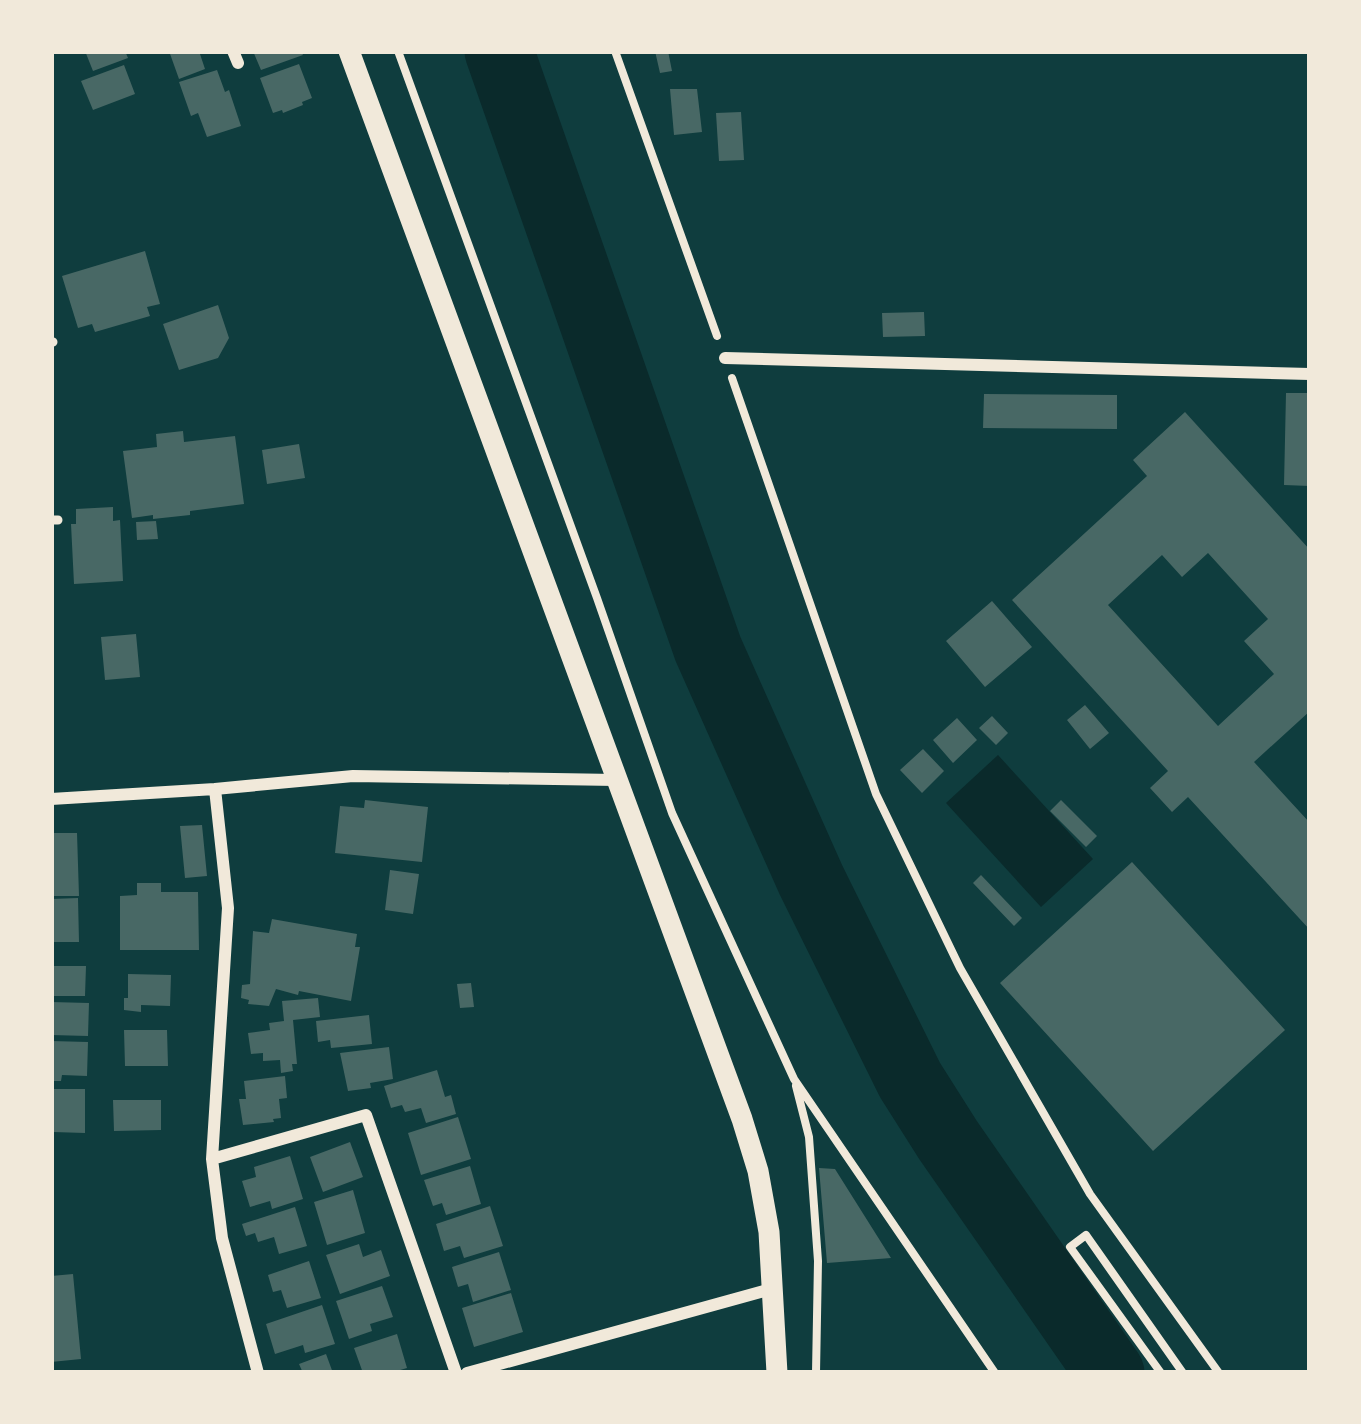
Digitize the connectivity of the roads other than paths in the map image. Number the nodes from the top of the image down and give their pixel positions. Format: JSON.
{"nodes":[{"id":1,"x":349,"y":51,"type":"edge"},
{"id":2,"x":725,"y":358,"type":"road end"},
{"id":3,"x":1310,"y":374,"type":"edge"},
{"id":4,"x":616,"y":780,"type":"junction"},
{"id":5,"x":215,"y":789,"type":"junction"},
{"id":6,"x":51,"y":799,"type":"edge"},
{"id":7,"x":212,"y":1159,"type":"junction"},
{"id":8,"x":771,"y":1289,"type":"junction"},
{"id":9,"x":488,"y":1370,"type":"edge"},
{"id":10,"x":258,"y":1373,"type":"edge"},
{"id":11,"x":456,"y":1373,"type":"edge"},
{"id":12,"x":467,"y":1373,"type":"edge"},
{"id":13,"x":776,"y":1373,"type":"edge"}],
"edges":[{"from":1,"to":4,"type":"street"},
{"from":2,"to":3,"type":"street"},
{"from":4,"to":5,"type":"street"},
{"from":4,"to":8,"type":"street"},
{"from":5,"to":6,"type":"street"},
{"from":5,"to":7,"type":"street"},
{"from":7,"to":10,"type":"street"},
{"from":7,"to":11,"type":"street"},
{"from":8,"to":9,"type":"street"},
{"from":8,"to":13,"type":"street"},
{"from":9,"to":12,"type":"street"}]}
